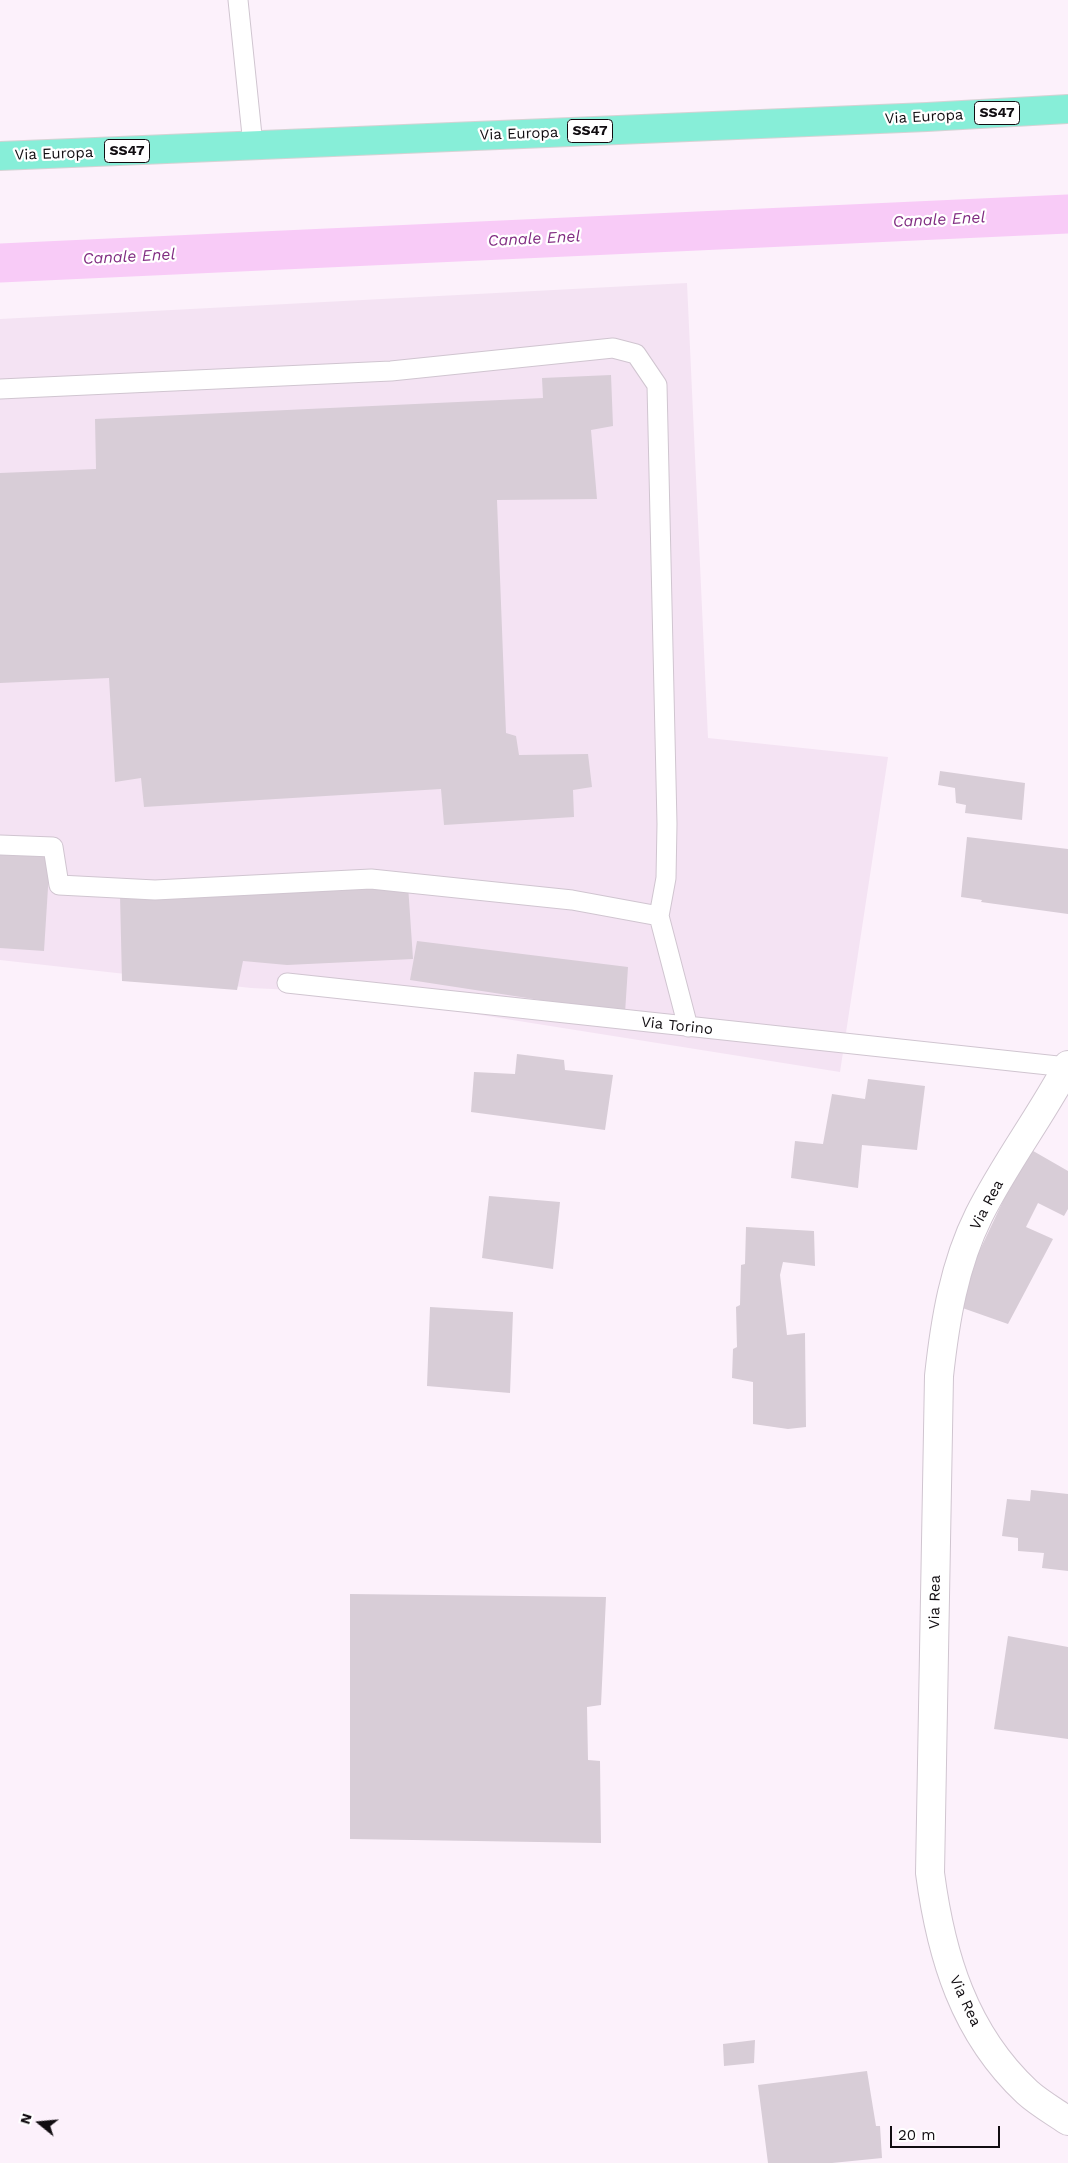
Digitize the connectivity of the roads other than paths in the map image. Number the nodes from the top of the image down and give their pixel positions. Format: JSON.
{"nodes":[{"id":1,"x":238,"y":0,"type":"edge"},
{"id":2,"x":1068,"y":110,"type":"edge"},
{"id":3,"x":253,"y":146,"type":"junction"},
{"id":4,"x":0,"y":156,"type":"edge"},
{"id":5,"x":0,"y":389,"type":"edge"},
{"id":6,"x":0,"y":845,"type":"edge"},
{"id":7,"x":659,"y":916,"type":"junction"},
{"id":8,"x":287,"y":983,"type":"dead end"},
{"id":9,"x":688,"y":1027,"type":"junction"},
{"id":10,"x":1067,"y":1066,"type":"edge"},
{"id":11,"x":1068,"y":2122,"type":"edge"}],
"edges":[{"from":1,"to":3,"type":"lane"},
{"from":2,"to":3,"type":"main road","name":"Via Europa","number":"SS47"},
{"from":3,"to":4,"type":"main road","name":"Via Europa","number":"SS47"},
{"from":5,"to":7,"type":"lane"},
{"from":6,"to":7,"type":"lane"},
{"from":7,"to":9,"type":"lane"},
{"from":8,"to":9,"type":"lane","name":"Via Torino"},
{"from":9,"to":10,"type":"lane","name":"Via Torino"},
{"from":10,"to":11,"type":"street","name":"Via Rea"}]}
